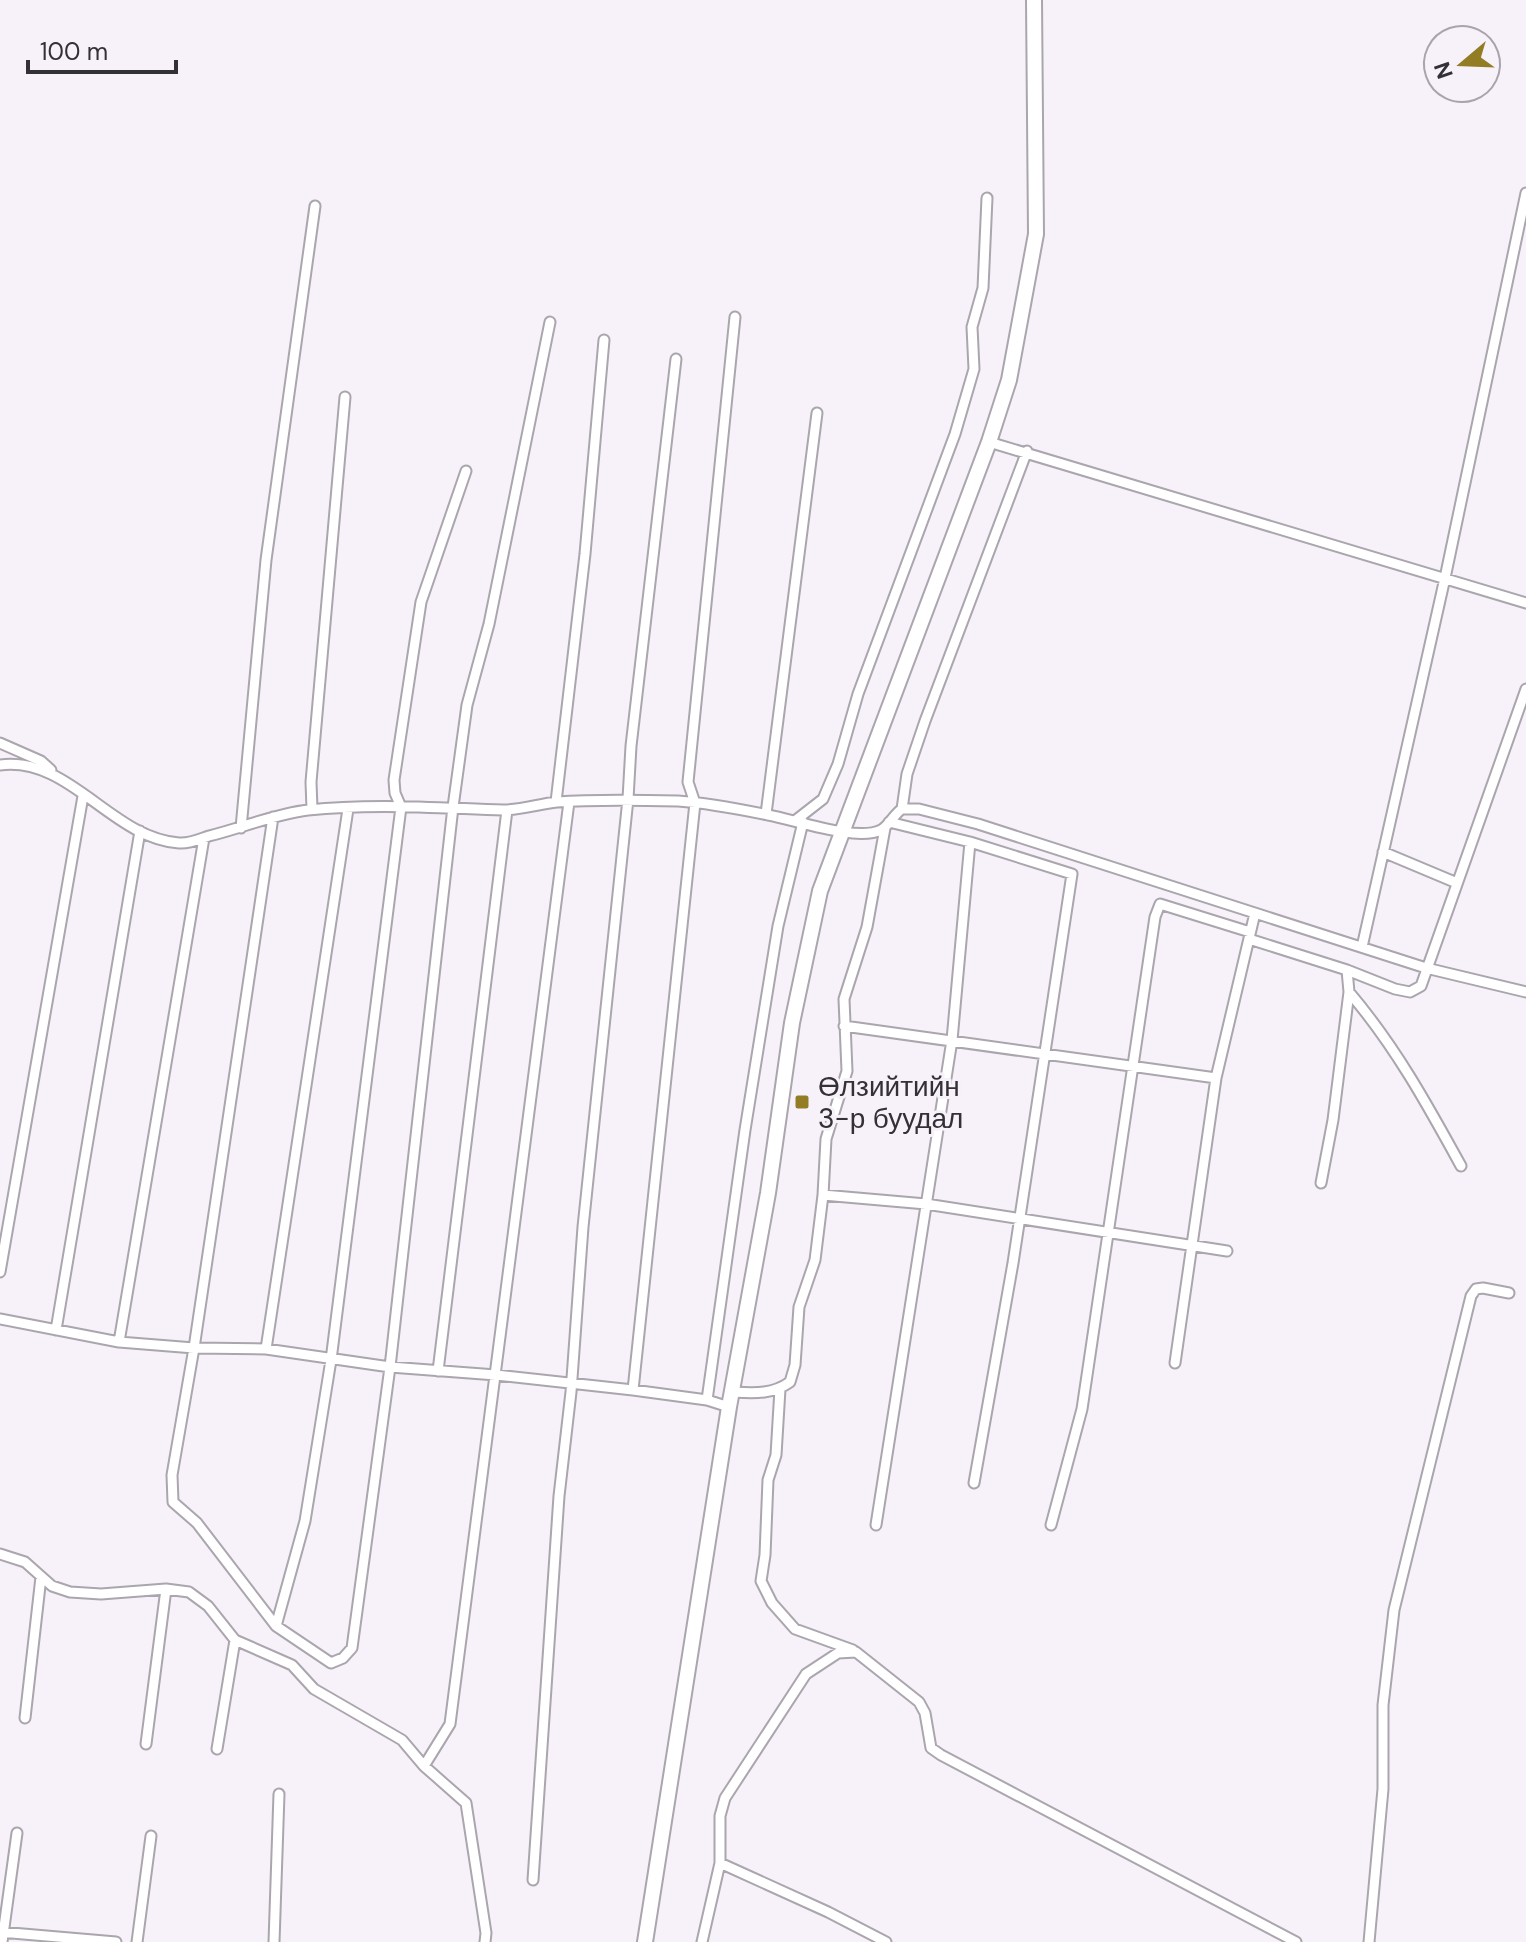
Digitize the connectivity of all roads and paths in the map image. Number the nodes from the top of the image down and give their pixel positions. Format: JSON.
{"nodes":[{"id":1,"x":1034,"y":0,"type":"edge"},
{"id":2,"x":1526,"y":193,"type":"edge"},
{"id":3,"x":987,"y":198,"type":"dead end"},
{"id":4,"x":315,"y":206,"type":"dead end"},
{"id":5,"x":735,"y":317,"type":"dead end"},
{"id":6,"x":550,"y":322,"type":"dead end"},
{"id":7,"x":604,"y":340,"type":"dead end"},
{"id":8,"x":676,"y":359,"type":"dead end"},
{"id":9,"x":345,"y":397,"type":"dead end"},
{"id":10,"x":817,"y":413,"type":"dead end"},
{"id":11,"x":989,"y":442,"type":"junction"},
{"id":12,"x":1027,"y":451,"type":"junction"},
{"id":13,"x":466,"y":471,"type":"dead end"},
{"id":14,"x":1445,"y":578,"type":"junction"},
{"id":15,"x":1526,"y":603,"type":"edge"},
{"id":16,"x":1526,"y":689,"type":"edge"},
{"id":17,"x":0,"y":743,"type":"edge"},
{"id":18,"x":0,"y":765,"type":"edge"},
{"id":19,"x":56,"y":775,"type":"junction"},
{"id":20,"x":83,"y":796,"type":"junction"},
{"id":21,"x":628,"y":799,"type":"junction"},
{"id":22,"x":556,"y":802,"type":"junction"},
{"id":23,"x":569,"y":802,"type":"junction"},
{"id":24,"x":695,"y":803,"type":"junction"},
{"id":25,"x":401,"y":807,"type":"junction"},
{"id":26,"x":453,"y":807,"type":"junction"},
{"id":27,"x":312,"y":809,"type":"junction"},
{"id":28,"x":348,"y":809,"type":"junction"},
{"id":29,"x":902,"y":809,"type":"junction"},
{"id":30,"x":507,"y":810,"type":"junction"},
{"id":31,"x":766,"y":814,"type":"junction"},
{"id":32,"x":273,"y":817,"type":"junction"},
{"id":33,"x":799,"y":821,"type":"junction"},
{"id":34,"x":887,"y":825,"type":"junction"},
{"id":35,"x":241,"y":828,"type":"junction"},
{"id":36,"x":140,"y":831,"type":"junction"},
{"id":37,"x":841,"y":832,"type":"junction"},
{"id":38,"x":204,"y":838,"type":"junction"},
{"id":39,"x":970,"y":842,"type":"junction"},
{"id":40,"x":1383,"y":852,"type":"junction"},
{"id":41,"x":1457,"y":883,"type":"junction"},
{"id":42,"x":1255,"y":913,"type":"junction"},
{"id":43,"x":1250,"y":936,"type":"junction"},
{"id":44,"x":1362,"y":947,"type":"junction"},
{"id":45,"x":1426,"y":968,"type":"junction"},
{"id":46,"x":1347,"y":970,"type":"junction"},
{"id":47,"x":1349,"y":992,"type":"junction"},
{"id":48,"x":1526,"y":992,"type":"edge"},
{"id":49,"x":844,"y":1026,"type":"junction"},
{"id":50,"x":952,"y":1040,"type":"junction"},
{"id":51,"x":1046,"y":1053,"type":"junction"},
{"id":52,"x":1133,"y":1065,"type":"junction"},
{"id":53,"x":1216,"y":1078,"type":"junction"},
{"id":54,"x":1461,"y":1166,"type":"dead end"},
{"id":55,"x":1321,"y":1183,"type":"dead end"},
{"id":56,"x":823,"y":1195,"type":"junction"},
{"id":57,"x":926,"y":1204,"type":"junction"},
{"id":58,"x":1019,"y":1218,"type":"junction"},
{"id":59,"x":1108,"y":1231,"type":"junction"},
{"id":60,"x":1194,"y":1245,"type":"junction"},
{"id":61,"x":1227,"y":1251,"type":"dead end"},
{"id":62,"x":0,"y":1272,"type":"edge"},
{"id":63,"x":1509,"y":1293,"type":"dead end"},
{"id":64,"x":0,"y":1319,"type":"edge"},
{"id":65,"x":56,"y":1330,"type":"junction"},
{"id":66,"x":119,"y":1342,"type":"junction"},
{"id":67,"x":194,"y":1348,"type":"junction"},
{"id":68,"x":266,"y":1349,"type":"junction"},
{"id":69,"x":331,"y":1360,"type":"junction"},
{"id":70,"x":1175,"y":1363,"type":"dead end"},
{"id":71,"x":390,"y":1367,"type":"junction"},
{"id":72,"x":438,"y":1371,"type":"junction"},
{"id":73,"x":496,"y":1375,"type":"junction"},
{"id":74,"x":571,"y":1384,"type":"junction"},
{"id":75,"x":780,"y":1389,"type":"junction"},
{"id":76,"x":633,"y":1390,"type":"junction"},
{"id":77,"x":707,"y":1400,"type":"junction"},
{"id":78,"x":730,"y":1400,"type":"junction"},
{"id":79,"x":974,"y":1483,"type":"dead end"},
{"id":80,"x":876,"y":1525,"type":"dead end"},
{"id":81,"x":1051,"y":1525,"type":"dead end"},
{"id":82,"x":0,"y":1554,"type":"edge"},
{"id":83,"x":41,"y":1577,"type":"junction"},
{"id":84,"x":166,"y":1589,"type":"junction"},
{"id":85,"x":276,"y":1626,"type":"junction"},
{"id":86,"x":235,"y":1640,"type":"junction"},
{"id":87,"x":856,"y":1652,"type":"junction"},
{"id":88,"x":25,"y":1718,"type":"dead end"},
{"id":89,"x":146,"y":1744,"type":"dead end"},
{"id":90,"x":217,"y":1749,"type":"dead end"},
{"id":91,"x":424,"y":1766,"type":"junction"},
{"id":92,"x":279,"y":1794,"type":"dead end"},
{"id":93,"x":17,"y":1833,"type":"dead end"},
{"id":94,"x":151,"y":1836,"type":"dead end"},
{"id":95,"x":720,"y":1863,"type":"junction"},
{"id":96,"x":533,"y":1880,"type":"dead end"},
{"id":97,"x":1,"y":1935,"type":"edge"},
{"id":98,"x":116,"y":1942,"type":"edge"},
{"id":99,"x":137,"y":1942,"type":"edge"},
{"id":100,"x":274,"y":1942,"type":"edge"},
{"id":101,"x":485,"y":1942,"type":"edge"},
{"id":102,"x":645,"y":1942,"type":"edge"},
{"id":103,"x":702,"y":1942,"type":"edge"},
{"id":104,"x":886,"y":1942,"type":"edge"},
{"id":105,"x":1296,"y":1942,"type":"edge"},
{"id":106,"x":1369,"y":1942,"type":"edge"}],
"edges":[{"from":1,"to":11,"type":"main road"},
{"from":2,"to":14,"type":"street"},
{"from":3,"to":33,"type":"street"},
{"from":4,"to":35,"type":"street"},
{"from":5,"to":24,"type":"street"},
{"from":6,"to":26,"type":"street"},
{"from":7,"to":22,"type":"street"},
{"from":8,"to":21,"type":"street"},
{"from":9,"to":27,"type":"street"},
{"from":10,"to":31,"type":"street"},
{"from":11,"to":12,"type":"street"},
{"from":11,"to":37,"type":"main road"},
{"from":12,"to":14,"type":"street"},
{"from":12,"to":29,"type":"street"},
{"from":13,"to":25,"type":"street"},
{"from":14,"to":15,"type":"street"},
{"from":14,"to":40,"type":"street"},
{"from":16,"to":41,"type":"street"},
{"from":17,"to":19,"type":"street"},
{"from":18,"to":19,"type":"street"},
{"from":19,"to":20,"type":"street"},
{"from":20,"to":36,"type":"street"},
{"from":20,"to":62,"type":"street"},
{"from":21,"to":23,"type":"street"},
{"from":21,"to":24,"type":"street"},
{"from":21,"to":74,"type":"street"},
{"from":22,"to":23,"type":"street"},
{"from":22,"to":30,"type":"street"},
{"from":23,"to":73,"type":"street"},
{"from":24,"to":31,"type":"street"},
{"from":24,"to":76,"type":"street"},
{"from":25,"to":26,"type":"street"},
{"from":25,"to":28,"type":"street"},
{"from":25,"to":69,"type":"street"},
{"from":26,"to":30,"type":"street"},
{"from":26,"to":71,"type":"street"},
{"from":27,"to":28,"type":"street"},
{"from":27,"to":32,"type":"street"},
{"from":28,"to":68,"type":"street"},
{"from":29,"to":34,"type":"street"},
{"from":29,"to":42,"type":"street"},
{"from":30,"to":72,"type":"street"},
{"from":31,"to":33,"type":"street"},
{"from":32,"to":35,"type":"street"},
{"from":32,"to":67,"type":"street"},
{"from":33,"to":37,"type":"street"},
{"from":33,"to":77,"type":"street"},
{"from":34,"to":37,"type":"street"},
{"from":34,"to":39,"type":"street"},
{"from":34,"to":49,"type":"street"},
{"from":35,"to":38,"type":"street"},
{"from":36,"to":38,"type":"street"},
{"from":36,"to":65,"type":"street"},
{"from":37,"to":78,"type":"main road"},
{"from":38,"to":66,"type":"street"},
{"from":39,"to":50,"type":"street"},
{"from":39,"to":51,"type":"street"},
{"from":40,"to":41,"type":"street"},
{"from":40,"to":44,"type":"street"},
{"from":41,"to":45,"type":"street"},
{"from":42,"to":43,"type":"street"},
{"from":42,"to":44,"type":"street"},
{"from":43,"to":46,"type":"street"},
{"from":43,"to":52,"type":"street"},
{"from":43,"to":53,"type":"street"},
{"from":44,"to":45,"type":"street"},
{"from":45,"to":46,"type":"street"},
{"from":45,"to":48,"type":"street"},
{"from":46,"to":47,"type":"street"},
{"from":47,"to":54,"type":"street"},
{"from":47,"to":55,"type":"street"},
{"from":49,"to":50,"type":"street"},
{"from":49,"to":56,"type":"street"},
{"from":50,"to":51,"type":"street"},
{"from":50,"to":57,"type":"street"},
{"from":51,"to":52,"type":"street"},
{"from":51,"to":58,"type":"street"},
{"from":52,"to":53,"type":"street"},
{"from":52,"to":59,"type":"street"},
{"from":53,"to":60,"type":"street"},
{"from":56,"to":57,"type":"street"},
{"from":56,"to":75,"type":"street"},
{"from":57,"to":58,"type":"street"},
{"from":57,"to":80,"type":"street"},
{"from":58,"to":59,"type":"street"},
{"from":58,"to":79,"type":"street"},
{"from":59,"to":60,"type":"street"},
{"from":59,"to":81,"type":"street"},
{"from":60,"to":61,"type":"street"},
{"from":60,"to":70,"type":"street"},
{"from":63,"to":106,"type":"street"},
{"from":64,"to":65,"type":"street"},
{"from":65,"to":66,"type":"street"},
{"from":66,"to":67,"type":"street"},
{"from":67,"to":68,"type":"street"},
{"from":67,"to":85,"type":"street"},
{"from":68,"to":69,"type":"street"},
{"from":69,"to":71,"type":"street"},
{"from":69,"to":85,"type":"street"},
{"from":71,"to":72,"type":"street"},
{"from":71,"to":85,"type":"street"},
{"from":72,"to":73,"type":"street"},
{"from":73,"to":74,"type":"street"},
{"from":73,"to":91,"type":"street"},
{"from":74,"to":76,"type":"street"},
{"from":74,"to":96,"type":"street"},
{"from":75,"to":78,"type":"street"},
{"from":75,"to":87,"type":"street"},
{"from":76,"to":77,"type":"street"},
{"from":77,"to":78,"type":"street"},
{"from":78,"to":102,"type":"main road"},
{"from":82,"to":83,"type":"street"},
{"from":83,"to":84,"type":"street"},
{"from":83,"to":88,"type":"street"},
{"from":84,"to":86,"type":"street"},
{"from":84,"to":89,"type":"street"},
{"from":86,"to":90,"type":"street"},
{"from":86,"to":91,"type":"street"},
{"from":87,"to":95,"type":"street"},
{"from":87,"to":105,"type":"street"},
{"from":91,"to":101,"type":"street"},
{"from":92,"to":100,"type":"street"},
{"from":93,"to":97,"type":"street"},
{"from":94,"to":99,"type":"street"},
{"from":95,"to":103,"type":"street"},
{"from":95,"to":104,"type":"street"},
{"from":97,"to":98,"type":"street"}]}
